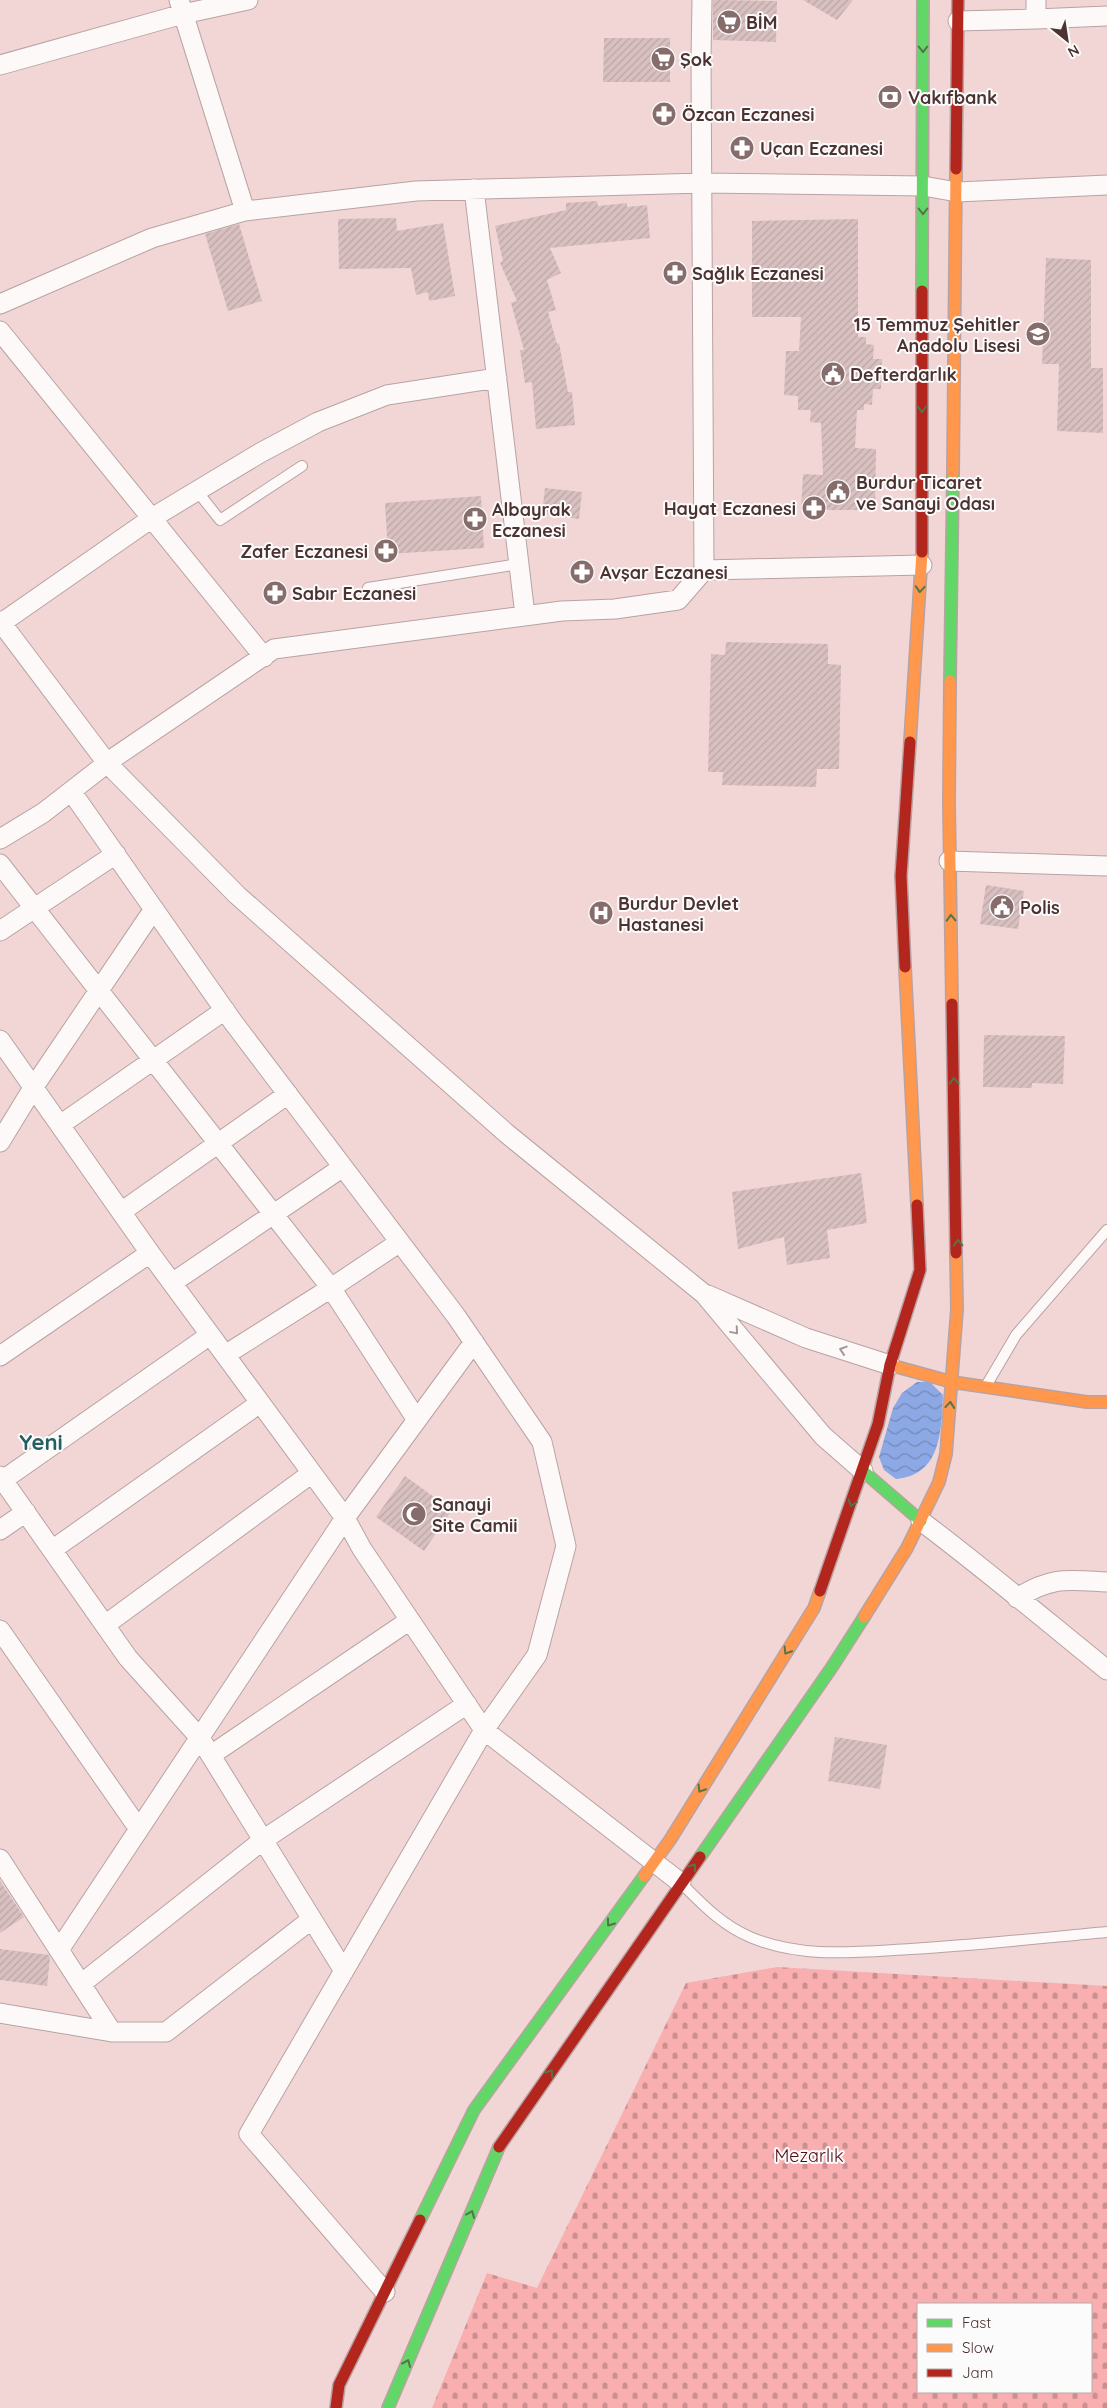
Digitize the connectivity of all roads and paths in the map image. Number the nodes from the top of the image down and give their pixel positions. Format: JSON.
{"nodes":[{"id":1,"x":248,"y":0,"type":"edge"},
{"id":2,"x":702,"y":0,"type":"edge"},
{"id":3,"x":923,"y":0,"type":"edge"},
{"id":4,"x":958,"y":0,"type":"edge"},
{"id":5,"x":1036,"y":0,"type":"edge"},
{"id":6,"x":181,"y":7,"type":"edge"},
{"id":7,"x":1107,"y":16,"type":"edge"},
{"id":8,"x":1036,"y":19,"type":"junction"},
{"id":9,"x":958,"y":21,"type":"junction"},
{"id":10,"x":0,"y":65,"type":"edge"},
{"id":11,"x":702,"y":183,"type":"junction"},
{"id":12,"x":1107,"y":185,"type":"edge"},
{"id":13,"x":923,"y":186,"type":"junction"},
{"id":14,"x":474,"y":189,"type":"junction"},
{"id":15,"x":957,"y":192,"type":"junction"},
{"id":16,"x":245,"y":211,"type":"junction"},
{"id":17,"x":1,"y":302,"type":"edge"},
{"id":18,"x":0,"y":331,"type":"edge"},
{"id":19,"x":497,"y":378,"type":"junction"},
{"id":20,"x":302,"y":466,"type":"dead end"},
{"id":21,"x":197,"y":491,"type":"junction"},
{"id":22,"x":152,"y":518,"type":"junction"},
{"id":23,"x":519,"y":564,"type":"junction"},
{"id":24,"x":922,"y":565,"type":"junction"},
{"id":25,"x":704,"y":570,"type":"junction"},
{"id":26,"x":368,"y":588,"type":"dead end"},
{"id":27,"x":525,"y":615,"type":"junction"},
{"id":28,"x":1,"y":622,"type":"edge"},
{"id":29,"x":264,"y":656,"type":"junction"},
{"id":30,"x":107,"y":763,"type":"junction"},
{"id":31,"x":71,"y":791,"type":"junction"},
{"id":32,"x":0,"y":839,"type":"edge"},
{"id":33,"x":116,"y":854,"type":"junction"},
{"id":34,"x":949,"y":861,"type":"junction"},
{"id":35,"x":0,"y":864,"type":"edge"},
{"id":36,"x":1107,"y":866,"type":"edge"},
{"id":37,"x":34,"y":908,"type":"junction"},
{"id":38,"x":154,"y":909,"type":"junction"},
{"id":39,"x":0,"y":931,"type":"edge"},
{"id":40,"x":98,"y":992,"type":"junction"},
{"id":41,"x":225,"y":1010,"type":"junction"},
{"id":42,"x":0,"y":1040,"type":"edge"},
{"id":43,"x":152,"y":1060,"type":"junction"},
{"id":44,"x":33,"y":1088,"type":"junction"},
{"id":45,"x":288,"y":1094,"type":"junction"},
{"id":46,"x":60,"y":1125,"type":"junction"},
{"id":47,"x":0,"y":1142,"type":"edge"},
{"id":48,"x":217,"y":1144,"type":"junction"},
{"id":49,"x":343,"y":1167,"type":"junction"},
{"id":50,"x":121,"y":1212,"type":"junction"},
{"id":51,"x":273,"y":1214,"type":"junction"},
{"id":52,"x":1107,"y":1230,"type":"edge"},
{"id":53,"x":400,"y":1242,"type":"junction"},
{"id":54,"x":150,"y":1253,"type":"junction"},
{"id":55,"x":172,"y":1283,"type":"junction"},
{"id":56,"x":331,"y":1288,"type":"junction"},
{"id":57,"x":704,"y":1294,"type":"junction"},
{"id":58,"x":210,"y":1335,"type":"junction"},
{"id":59,"x":474,"y":1342,"type":"junction"},
{"id":60,"x":225,"y":1355,"type":"junction"},
{"id":61,"x":0,"y":1356,"type":"edge"},
{"id":62,"x":890,"y":1365,"type":"junction"},
{"id":63,"x":952,"y":1382,"type":"junction"},
{"id":64,"x":985,"y":1387,"type":"junction"},
{"id":65,"x":1107,"y":1402,"type":"edge"},
{"id":66,"x":260,"y":1403,"type":"junction"},
{"id":67,"x":417,"y":1420,"type":"junction"},
{"id":68,"x":862,"y":1471,"type":"junction"},
{"id":69,"x":312,"y":1473,"type":"junction"},
{"id":70,"x":1,"y":1478,"type":"edge"},
{"id":71,"x":26,"y":1512,"type":"junction"},
{"id":72,"x":345,"y":1518,"type":"junction"},
{"id":73,"x":921,"y":1521,"type":"junction"},
{"id":74,"x":0,"y":1530,"type":"edge"},
{"id":75,"x":52,"y":1550,"type":"junction"},
{"id":76,"x":1107,"y":1582,"type":"edge"},
{"id":77,"x":1017,"y":1598,"type":"junction"},
{"id":78,"x":410,"y":1620,"type":"junction"},
{"id":79,"x":105,"y":1625,"type":"junction"},
{"id":80,"x":0,"y":1630,"type":"edge"},
{"id":81,"x":1107,"y":1670,"type":"edge"},
{"id":82,"x":467,"y":1704,"type":"junction"},
{"id":83,"x":484,"y":1730,"type":"junction"},
{"id":84,"x":200,"y":1738,"type":"junction"},
{"id":85,"x":211,"y":1755,"type":"junction"},
{"id":86,"x":139,"y":1829,"type":"junction"},
{"id":87,"x":263,"y":1840,"type":"junction"},
{"id":88,"x":0,"y":1859,"type":"edge"},
{"id":89,"x":654,"y":1862,"type":"junction"},
{"id":90,"x":681,"y":1883,"type":"junction"},
{"id":91,"x":312,"y":1919,"type":"junction"},
{"id":92,"x":1107,"y":1932,"type":"edge"},
{"id":93,"x":59,"y":1950,"type":"junction"},
{"id":94,"x":344,"y":1970,"type":"junction"},
{"id":95,"x":81,"y":1984,"type":"junction"},
{"id":96,"x":0,"y":2013,"type":"edge"},
{"id":97,"x":112,"y":2032,"type":"junction"},
{"id":98,"x":385,"y":2292,"type":"junction"},
{"id":99,"x":336,"y":2408,"type":"edge"},
{"id":100,"x":388,"y":2408,"type":"edge"}],
"edges":[{"from":1,"to":6,"type":"street"},
{"from":2,"to":11,"type":"street"},
{"from":3,"to":13,"type":"main road","one_way":true},
{"from":4,"to":9,"type":"main road"},
{"from":5,"to":8,"type":"street"},
{"from":6,"to":10,"type":"street"},
{"from":6,"to":16,"type":"street"},
{"from":7,"to":8,"type":"street"},
{"from":8,"to":9,"type":"street"},
{"from":9,"to":15,"type":"main road"},
{"from":11,"to":13,"type":"street"},
{"from":11,"to":14,"type":"street"},
{"from":11,"to":25,"type":"street"},
{"from":12,"to":15,"type":"street"},
{"from":13,"to":15,"type":"street"},
{"from":13,"to":24,"type":"main road","one_way":true},
{"from":14,"to":16,"type":"street"},
{"from":14,"to":19,"type":"street"},
{"from":15,"to":34,"type":"main road"},
{"from":16,"to":17,"type":"street"},
{"from":18,"to":22,"type":"street"},
{"from":19,"to":21,"type":"street"},
{"from":19,"to":23,"type":"street"},
{"from":20,"to":21,"type":"lane"},
{"from":21,"to":22,"type":"street"},
{"from":22,"to":28,"type":"street"},
{"from":22,"to":29,"type":"street"},
{"from":23,"to":26,"type":"lane"},
{"from":23,"to":27,"type":"street"},
{"from":24,"to":25,"type":"street"},
{"from":24,"to":62,"type":"main road","one_way":true},
{"from":25,"to":27,"type":"street"},
{"from":27,"to":29,"type":"street"},
{"from":28,"to":30,"type":"street"},
{"from":29,"to":30,"type":"street"},
{"from":30,"to":31,"type":"street"},
{"from":30,"to":57,"type":"street"},
{"from":31,"to":32,"type":"street"},
{"from":31,"to":33,"type":"street"},
{"from":33,"to":37,"type":"street"},
{"from":33,"to":38,"type":"street"},
{"from":34,"to":36,"type":"street"},
{"from":63,"to":34,"type":"main road","one_way":true},
{"from":35,"to":37,"type":"street"},
{"from":37,"to":39,"type":"street"},
{"from":37,"to":40,"type":"street"},
{"from":38,"to":40,"type":"street"},
{"from":38,"to":41,"type":"street"},
{"from":40,"to":43,"type":"street"},
{"from":40,"to":44,"type":"street"},
{"from":41,"to":43,"type":"street"},
{"from":41,"to":45,"type":"street"},
{"from":42,"to":44,"type":"street"},
{"from":43,"to":46,"type":"street"},
{"from":43,"to":48,"type":"street"},
{"from":44,"to":46,"type":"street"},
{"from":44,"to":47,"type":"street"},
{"from":45,"to":48,"type":"street"},
{"from":45,"to":49,"type":"street"},
{"from":46,"to":50,"type":"street"},
{"from":48,"to":50,"type":"street"},
{"from":48,"to":51,"type":"street"},
{"from":49,"to":51,"type":"street"},
{"from":49,"to":53,"type":"street"},
{"from":50,"to":54,"type":"street"},
{"from":51,"to":55,"type":"street"},
{"from":51,"to":56,"type":"street"},
{"from":52,"to":64,"type":"lane"},
{"from":53,"to":56,"type":"street"},
{"from":53,"to":59,"type":"street"},
{"from":54,"to":55,"type":"street"},
{"from":54,"to":61,"type":"street"},
{"from":55,"to":58,"type":"street"},
{"from":56,"to":60,"type":"street"},
{"from":56,"to":67,"type":"street"},
{"from":62,"to":57,"type":"street","one_way":true},
{"from":57,"to":68,"type":"street","one_way":true},
{"from":58,"to":60,"type":"street"},
{"from":58,"to":70,"type":"street"},
{"from":59,"to":67,"type":"street"},
{"from":59,"to":83,"type":"street"},
{"from":60,"to":66,"type":"street"},
{"from":62,"to":63,"type":"main road"},
{"from":62,"to":68,"type":"main road"},
{"from":63,"to":64,"type":"main road"},
{"from":73,"to":63,"type":"main road","one_way":true},
{"from":64,"to":65,"type":"main road"},
{"from":66,"to":69,"type":"street"},
{"from":66,"to":75,"type":"street"},
{"from":67,"to":72,"type":"street"},
{"from":68,"to":73,"type":"main road"},
{"from":68,"to":89,"type":"main road","one_way":true},
{"from":69,"to":72,"type":"street"},
{"from":69,"to":79,"type":"street"},
{"from":70,"to":71,"type":"street"},
{"from":71,"to":74,"type":"street"},
{"from":71,"to":75,"type":"street"},
{"from":72,"to":78,"type":"street"},
{"from":72,"to":84,"type":"street"},
{"from":73,"to":77,"type":"street"},
{"from":90,"to":73,"type":"main road","one_way":true},
{"from":75,"to":79,"type":"street"},
{"from":76,"to":77,"type":"street"},
{"from":77,"to":81,"type":"street"},
{"from":78,"to":82,"type":"street"},
{"from":78,"to":85,"type":"street"},
{"from":79,"to":84,"type":"street"},
{"from":80,"to":86,"type":"street"},
{"from":82,"to":83,"type":"street"},
{"from":82,"to":87,"type":"street"},
{"from":83,"to":89,"type":"street"},
{"from":83,"to":94,"type":"street"},
{"from":84,"to":85,"type":"street"},
{"from":84,"to":86,"type":"street"},
{"from":85,"to":87,"type":"street"},
{"from":86,"to":93,"type":"street"},
{"from":87,"to":91,"type":"street"},
{"from":87,"to":95,"type":"street"},
{"from":88,"to":93,"type":"street"},
{"from":89,"to":90,"type":"street"},
{"from":89,"to":98,"type":"main road","one_way":true},
{"from":90,"to":92,"type":"lane"},
{"from":100,"to":90,"type":"main road","one_way":true},
{"from":91,"to":94,"type":"street"},
{"from":91,"to":97,"type":"street"},
{"from":93,"to":95,"type":"street"},
{"from":94,"to":98,"type":"street"},
{"from":95,"to":97,"type":"street"},
{"from":96,"to":97,"type":"street"},
{"from":98,"to":99,"type":"main road"}]}
